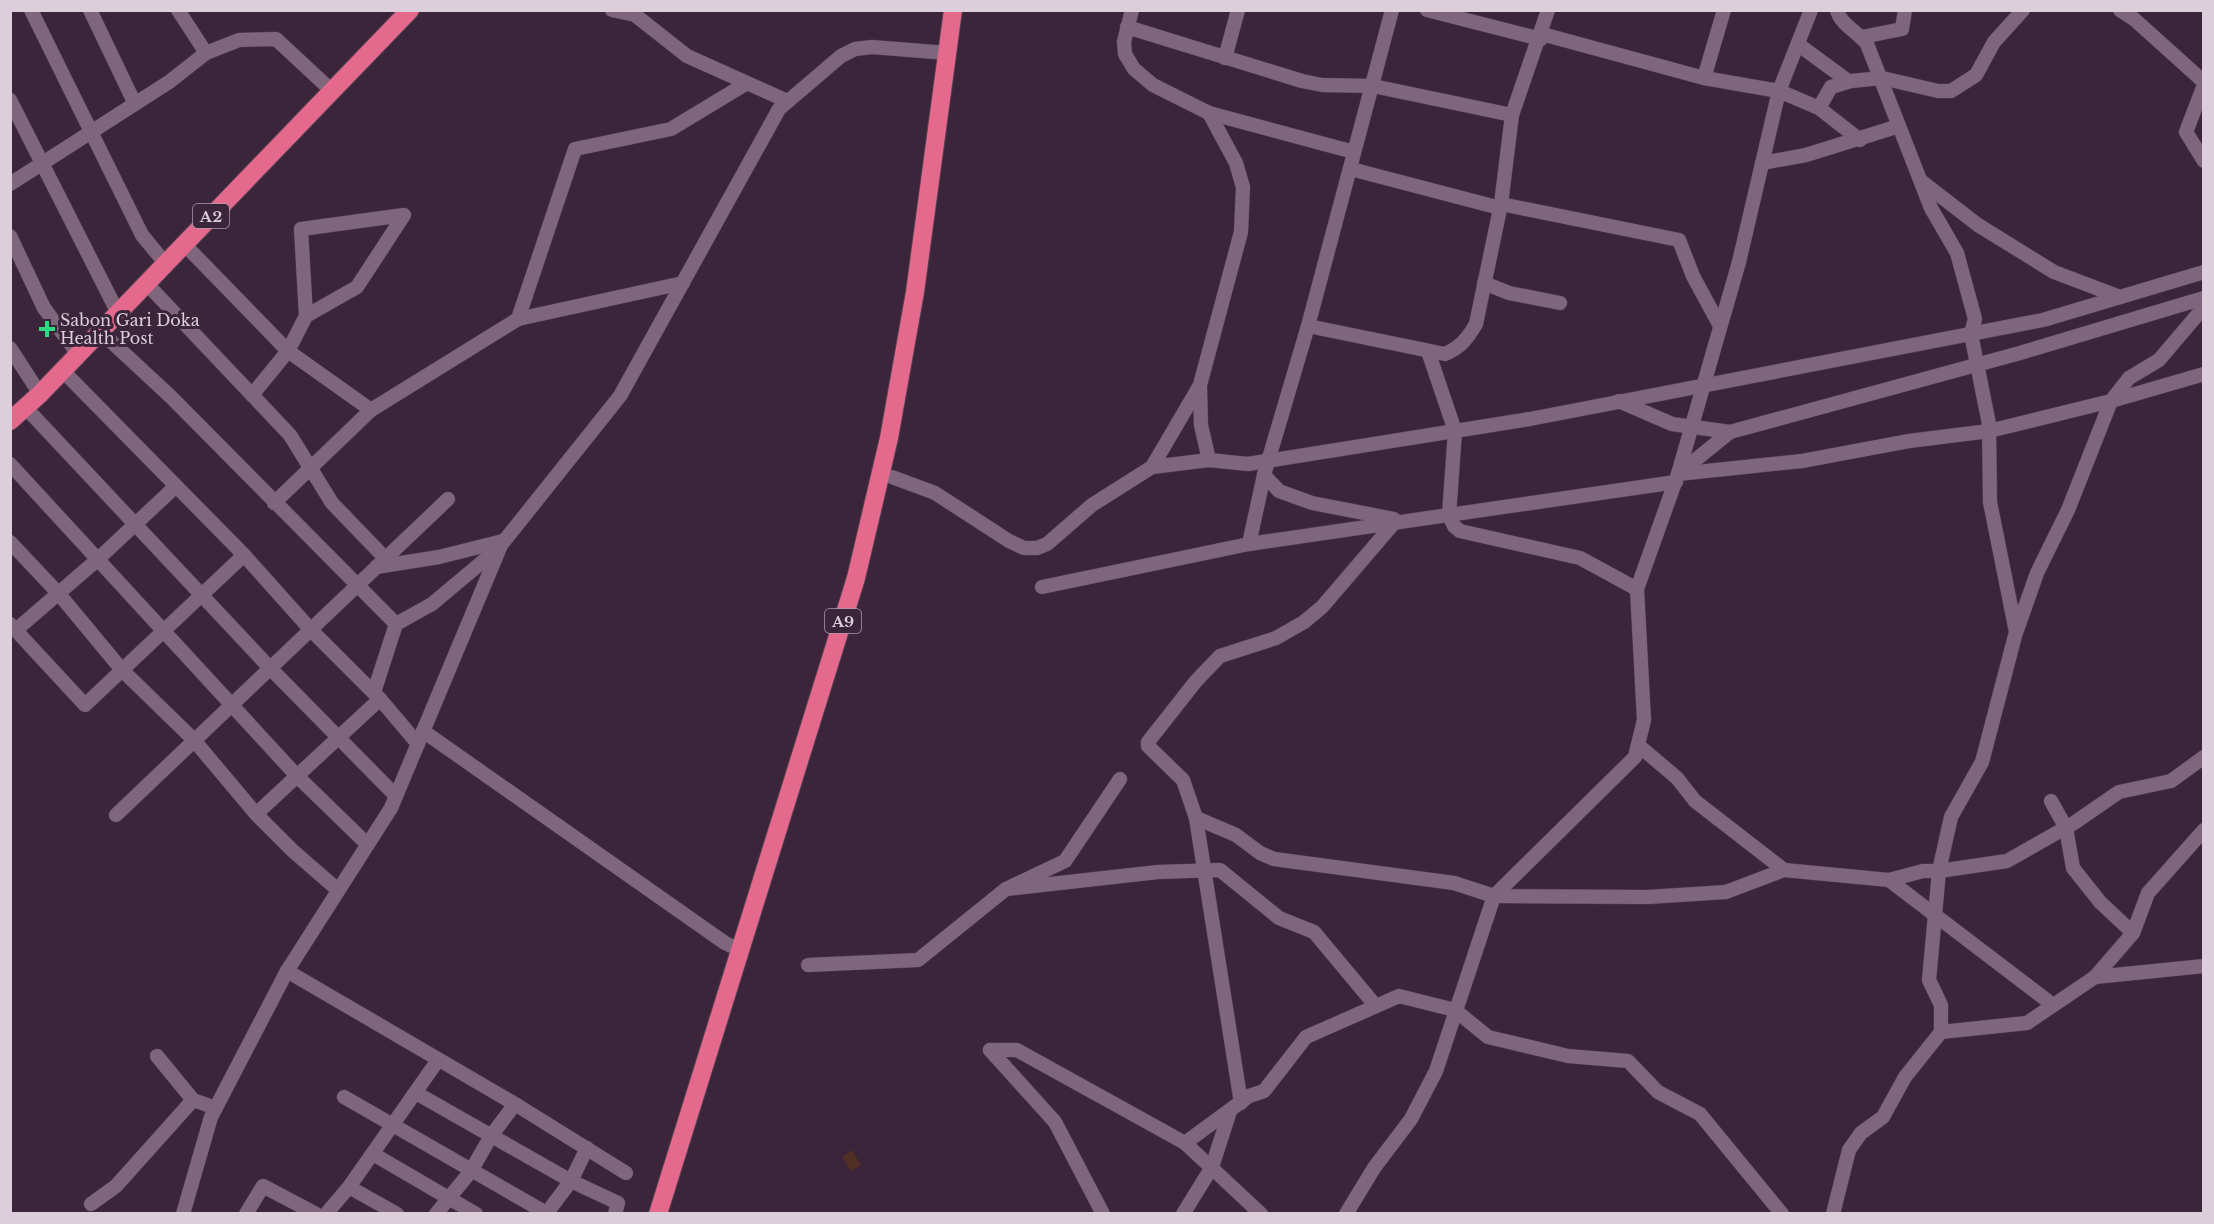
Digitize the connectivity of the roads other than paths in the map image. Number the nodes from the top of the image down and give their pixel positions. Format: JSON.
{"nodes":[{"id":1,"x":31,"y":10,"type":"edge"},
{"id":2,"x":90,"y":10,"type":"edge"},
{"id":3,"x":178,"y":10,"type":"edge"},
{"id":4,"x":410,"y":10,"type":"edge"},
{"id":5,"x":612,"y":10,"type":"edge"},
{"id":6,"x":953,"y":10,"type":"edge"},
{"id":7,"x":965,"y":10,"type":"edge"},
{"id":8,"x":1132,"y":10,"type":"edge"},
{"id":9,"x":1238,"y":10,"type":"edge"},
{"id":10,"x":1427,"y":10,"type":"edge"},
{"id":11,"x":1548,"y":10,"type":"edge"},
{"id":12,"x":1724,"y":10,"type":"edge"},
{"id":13,"x":1905,"y":10,"type":"edge"},
{"id":14,"x":2023,"y":10,"type":"edge"},
{"id":15,"x":1391,"y":11,"type":"edge"},
{"id":16,"x":1811,"y":11,"type":"edge"},
{"id":17,"x":2124,"y":11,"type":"edge"},
{"id":18,"x":1839,"y":12,"type":"edge"},
{"id":19,"x":1127,"y":27,"type":"junction"},
{"id":20,"x":1541,"y":36,"type":"junction"},
{"id":21,"x":1862,"y":37,"type":"junction"},
{"id":22,"x":1799,"y":45,"type":"junction"},
{"id":23,"x":206,"y":53,"type":"junction"},
{"id":24,"x":947,"y":53,"type":"junction"},
{"id":25,"x":1226,"y":58,"type":"junction"},
{"id":26,"x":1704,"y":78,"type":"junction"},
{"id":27,"x":1882,"y":78,"type":"junction"},
{"id":28,"x":1848,"y":81,"type":"junction"},
{"id":29,"x":747,"y":83,"type":"junction"},
{"id":30,"x":2204,"y":83,"type":"edge"},
{"id":31,"x":1373,"y":86,"type":"junction"},
{"id":32,"x":332,"y":91,"type":"junction"},
{"id":33,"x":1779,"y":91,"type":"junction"},
{"id":34,"x":10,"y":100,"type":"edge"},
{"id":35,"x":785,"y":100,"type":"junction"},
{"id":36,"x":135,"y":104,"type":"junction"},
{"id":37,"x":1819,"y":108,"type":"junction"},
{"id":38,"x":1209,"y":113,"type":"junction"},
{"id":39,"x":1512,"y":115,"type":"junction"},
{"id":40,"x":1899,"y":126,"type":"junction"},
{"id":41,"x":90,"y":133,"type":"junction"},
{"id":42,"x":1860,"y":140,"type":"junction"},
{"id":43,"x":1354,"y":152,"type":"junction"},
{"id":44,"x":2204,"y":161,"type":"edge"},
{"id":45,"x":42,"y":164,"type":"junction"},
{"id":46,"x":1762,"y":164,"type":"junction"},
{"id":47,"x":1351,"y":169,"type":"junction"},
{"id":48,"x":1919,"y":180,"type":"junction"},
{"id":49,"x":10,"y":184,"type":"edge"},
{"id":50,"x":1500,"y":206,"type":"junction"},
{"id":51,"x":10,"y":236,"type":"edge"},
{"id":52,"x":184,"y":244,"type":"junction"},
{"id":53,"x":165,"y":263,"type":"junction"},
{"id":54,"x":2204,"y":272,"type":"edge"},
{"id":55,"x":683,"y":283,"type":"junction"},
{"id":56,"x":1484,"y":283,"type":"junction"},
{"id":57,"x":146,"y":284,"type":"junction"},
{"id":58,"x":2120,"y":297,"type":"junction"},
{"id":59,"x":2204,"y":298,"type":"edge"},
{"id":60,"x":1560,"y":303,"type":"dead end"},
{"id":61,"x":2204,"y":307,"type":"edge"},
{"id":62,"x":118,"y":313,"type":"junction"},
{"id":63,"x":306,"y":316,"type":"junction"},
{"id":64,"x":518,"y":320,"type":"junction"},
{"id":65,"x":1308,"y":326,"type":"junction"},
{"id":66,"x":1720,"y":326,"type":"junction"},
{"id":67,"x":100,"y":331,"type":"junction"},
{"id":68,"x":1971,"y":334,"type":"junction"},
{"id":69,"x":10,"y":348,"type":"edge"},
{"id":70,"x":288,"y":351,"type":"junction"},
{"id":71,"x":1428,"y":351,"type":"junction"},
{"id":72,"x":78,"y":354,"type":"junction"},
{"id":73,"x":1977,"y":364,"type":"junction"},
{"id":74,"x":62,"y":370,"type":"junction"},
{"id":75,"x":2204,"y":374,"type":"edge"},
{"id":76,"x":1703,"y":384,"type":"junction"},
{"id":77,"x":1200,"y":385,"type":"junction"},
{"id":78,"x":40,"y":394,"type":"junction"},
{"id":79,"x":252,"y":395,"type":"junction"},
{"id":80,"x":1619,"y":401,"type":"junction"},
{"id":81,"x":2111,"y":401,"type":"junction"},
{"id":82,"x":26,"y":408,"type":"junction"},
{"id":83,"x":371,"y":410,"type":"junction"},
{"id":84,"x":10,"y":421,"type":"edge"},
{"id":85,"x":1692,"y":426,"type":"junction"},
{"id":86,"x":1455,"y":431,"type":"junction"},
{"id":87,"x":1989,"y":431,"type":"junction"},
{"id":88,"x":1730,"y":432,"type":"junction"},
{"id":89,"x":1209,"y":460,"type":"junction"},
{"id":90,"x":1270,"y":460,"type":"junction"},
{"id":91,"x":10,"y":464,"type":"edge"},
{"id":92,"x":310,"y":467,"type":"junction"},
{"id":93,"x":1152,"y":467,"type":"junction"},
{"id":94,"x":1264,"y":475,"type":"junction"},
{"id":95,"x":892,"y":477,"type":"junction"},
{"id":96,"x":1677,"y":478,"type":"junction"},
{"id":97,"x":176,"y":486,"type":"junction"},
{"id":98,"x":448,"y":499,"type":"dead end"},
{"id":99,"x":274,"y":503,"type":"junction"},
{"id":100,"x":1449,"y":515,"type":"junction"},
{"id":101,"x":1398,"y":521,"type":"junction"},
{"id":102,"x":136,"y":525,"type":"junction"},
{"id":103,"x":10,"y":542,"type":"edge"},
{"id":104,"x":503,"y":543,"type":"junction"},
{"id":105,"x":1249,"y":544,"type":"junction"},
{"id":106,"x":244,"y":555,"type":"junction"},
{"id":107,"x":97,"y":560,"type":"junction"},
{"id":108,"x":381,"y":562,"type":"junction"},
{"id":109,"x":359,"y":585,"type":"junction"},
{"id":110,"x":1042,"y":587,"type":"dead end"},
{"id":111,"x":1637,"y":589,"type":"junction"},
{"id":112,"x":59,"y":594,"type":"junction"},
{"id":113,"x":201,"y":595,"type":"junction"},
{"id":114,"x":396,"y":624,"type":"junction"},
{"id":115,"x":13,"y":627,"type":"edge"},
{"id":116,"x":311,"y":630,"type":"junction"},
{"id":117,"x":163,"y":632,"type":"junction"},
{"id":118,"x":2016,"y":632,"type":"junction"},
{"id":119,"x":270,"y":668,"type":"junction"},
{"id":120,"x":122,"y":670,"type":"junction"},
{"id":121,"x":377,"y":695,"type":"junction"},
{"id":122,"x":231,"y":705,"type":"junction"},
{"id":123,"x":420,"y":737,"type":"junction"},
{"id":124,"x":338,"y":738,"type":"junction"},
{"id":125,"x":193,"y":739,"type":"junction"},
{"id":126,"x":1638,"y":746,"type":"junction"},
{"id":127,"x":2204,"y":758,"type":"edge"},
{"id":128,"x":297,"y":776,"type":"junction"},
{"id":129,"x":1120,"y":779,"type":"dead end"},
{"id":130,"x":396,"y":796,"type":"junction"},
{"id":131,"x":2051,"y":801,"type":"dead end"},
{"id":132,"x":256,"y":814,"type":"junction"},
{"id":133,"x":116,"y":815,"type":"dead end"},
{"id":134,"x":1196,"y":818,"type":"junction"},
{"id":135,"x":2066,"y":828,"type":"junction"},
{"id":136,"x":2204,"y":830,"type":"edge"},
{"id":137,"x":367,"y":844,"type":"junction"},
{"id":138,"x":1204,"y":870,"type":"junction"},
{"id":139,"x":1784,"y":870,"type":"junction"},
{"id":140,"x":1939,"y":871,"type":"junction"},
{"id":141,"x":1888,"y":879,"type":"junction"},
{"id":142,"x":1006,"y":889,"type":"junction"},
{"id":143,"x":338,"y":890,"type":"junction"},
{"id":144,"x":1494,"y":896,"type":"junction"},
{"id":145,"x":1936,"y":916,"type":"junction"},
{"id":146,"x":2133,"y":933,"type":"junction"},
{"id":147,"x":740,"y":950,"type":"junction"},
{"id":148,"x":808,"y":965,"type":"dead end"},
{"id":149,"x":2204,"y":966,"type":"edge"},
{"id":150,"x":287,"y":971,"type":"junction"},
{"id":151,"x":2095,"y":977,"type":"junction"},
{"id":152,"x":1376,"y":1005,"type":"junction"},
{"id":153,"x":2053,"y":1005,"type":"junction"},
{"id":154,"x":1455,"y":1010,"type":"junction"},
{"id":155,"x":1941,"y":1032,"type":"junction"},
{"id":156,"x":157,"y":1056,"type":"dead end"},
{"id":157,"x":438,"y":1060,"type":"junction"},
{"id":158,"x":416,"y":1093,"type":"junction"},
{"id":159,"x":344,"y":1097,"type":"dead end"},
{"id":160,"x":193,"y":1100,"type":"junction"},
{"id":161,"x":515,"y":1104,"type":"junction"},
{"id":162,"x":1235,"y":1107,"type":"junction"},
{"id":163,"x":216,"y":1108,"type":"junction"},
{"id":164,"x":393,"y":1126,"type":"junction"},
{"id":165,"x":491,"y":1136,"type":"junction"},
{"id":166,"x":1185,"y":1143,"type":"junction"},
{"id":167,"x":587,"y":1148,"type":"junction"},
{"id":168,"x":373,"y":1154,"type":"junction"},
{"id":169,"x":1212,"y":1167,"type":"junction"},
{"id":170,"x":471,"y":1171,"type":"junction"},
{"id":171,"x":626,"y":1173,"type":"dead end"},
{"id":172,"x":570,"y":1180,"type":"junction"},
{"id":173,"x":349,"y":1187,"type":"junction"},
{"id":174,"x":448,"y":1198,"type":"junction"},
{"id":175,"x":91,"y":1204,"type":"dead end"},
{"id":176,"x":547,"y":1213,"type":"edge"},
{"id":177,"x":183,"y":1214,"type":"edge"},
{"id":178,"x":246,"y":1214,"type":"edge"},
{"id":179,"x":316,"y":1214,"type":"edge"},
{"id":180,"x":326,"y":1214,"type":"edge"},
{"id":181,"x":397,"y":1214,"type":"edge"},
{"id":182,"x":436,"y":1214,"type":"edge"},
{"id":183,"x":476,"y":1214,"type":"edge"},
{"id":184,"x":615,"y":1214,"type":"edge"},
{"id":185,"x":658,"y":1214,"type":"edge"},
{"id":186,"x":670,"y":1214,"type":"edge"},
{"id":187,"x":1103,"y":1214,"type":"edge"},
{"id":188,"x":1183,"y":1214,"type":"edge"},
{"id":189,"x":1261,"y":1214,"type":"edge"},
{"id":190,"x":1346,"y":1214,"type":"edge"},
{"id":191,"x":1782,"y":1214,"type":"edge"},
{"id":192,"x":1833,"y":1214,"type":"edge"}],
"edges":[{"from":1,"to":41,"type":"street"},
{"from":2,"to":36,"type":"street"},
{"from":3,"to":23,"type":"street"},
{"from":4,"to":32,"type":"highway","number":"A2"},
{"from":5,"to":29,"type":"street"},
{"from":6,"to":24,"type":"highway","number":"A9"},
{"from":7,"to":95,"type":"highway","number":"A9"},
{"from":8,"to":19,"type":"street"},
{"from":9,"to":25,"type":"street"},
{"from":10,"to":20,"type":"street"},
{"from":11,"to":20,"type":"street"},
{"from":12,"to":26,"type":"street"},
{"from":13,"to":21,"type":"street"},
{"from":14,"to":27,"type":"street"},
{"from":15,"to":31,"type":"street"},
{"from":16,"to":22,"type":"street"},
{"from":17,"to":30,"type":"street"},
{"from":18,"to":21,"type":"street"},
{"from":19,"to":25,"type":"street"},
{"from":19,"to":38,"type":"street"},
{"from":20,"to":26,"type":"street"},
{"from":20,"to":39,"type":"street"},
{"from":21,"to":27,"type":"street"},
{"from":22,"to":28,"type":"street"},
{"from":22,"to":33,"type":"street"},
{"from":23,"to":32,"type":"street"},
{"from":23,"to":36,"type":"street"},
{"from":24,"to":35,"type":"street"},
{"from":24,"to":147,"type":"highway","number":"A9"},
{"from":25,"to":31,"type":"street"},
{"from":26,"to":33,"type":"street"},
{"from":27,"to":28,"type":"street"},
{"from":27,"to":40,"type":"street"},
{"from":28,"to":37,"type":"street"},
{"from":29,"to":35,"type":"street"},
{"from":29,"to":64,"type":"street"},
{"from":30,"to":44,"type":"street"},
{"from":31,"to":39,"type":"street"},
{"from":31,"to":43,"type":"street"},
{"from":32,"to":52,"type":"highway","number":"A2"},
{"from":33,"to":37,"type":"street"},
{"from":33,"to":46,"type":"street"},
{"from":34,"to":45,"type":"street"},
{"from":35,"to":55,"type":"street"},
{"from":36,"to":41,"type":"street"},
{"from":37,"to":42,"type":"street"},
{"from":38,"to":43,"type":"street"},
{"from":38,"to":77,"type":"street"},
{"from":39,"to":50,"type":"street"},
{"from":40,"to":42,"type":"street"},
{"from":40,"to":48,"type":"street"},
{"from":41,"to":45,"type":"street"},
{"from":41,"to":53,"type":"street"},
{"from":42,"to":46,"type":"street"},
{"from":43,"to":47,"type":"street"},
{"from":45,"to":49,"type":"street"},
{"from":45,"to":62,"type":"street"},
{"from":46,"to":66,"type":"street"},
{"from":47,"to":50,"type":"street"},
{"from":47,"to":65,"type":"street"},
{"from":48,"to":58,"type":"street"},
{"from":48,"to":68,"type":"street"},
{"from":50,"to":56,"type":"street"},
{"from":50,"to":66,"type":"street"},
{"from":51,"to":72,"type":"street"},
{"from":52,"to":53,"type":"highway","number":"A2"},
{"from":52,"to":70,"type":"street"},
{"from":53,"to":57,"type":"highway","number":"A2"},
{"from":54,"to":58,"type":"street"},
{"from":55,"to":64,"type":"street"},
{"from":55,"to":104,"type":"street"},
{"from":56,"to":60,"type":"street"},
{"from":56,"to":71,"type":"street"},
{"from":57,"to":62,"type":"highway","number":"A2"},
{"from":57,"to":79,"type":"street"},
{"from":58,"to":68,"type":"street"},
{"from":59,"to":73,"type":"street"},
{"from":61,"to":81,"type":"street"},
{"from":62,"to":67,"type":"highway","number":"A2"},
{"from":63,"to":63,"type":"street"},
{"from":63,"to":70,"type":"street"},
{"from":64,"to":83,"type":"street"},
{"from":65,"to":71,"type":"street"},
{"from":65,"to":90,"type":"street"},
{"from":66,"to":76,"type":"street"},
{"from":67,"to":72,"type":"highway","number":"A2"},
{"from":67,"to":99,"type":"street"},
{"from":68,"to":73,"type":"street"},
{"from":68,"to":76,"type":"street"},
{"from":69,"to":78,"type":"street"},
{"from":70,"to":79,"type":"street"},
{"from":70,"to":83,"type":"street"},
{"from":71,"to":86,"type":"street"},
{"from":72,"to":74,"type":"highway","number":"A2"},
{"from":73,"to":87,"type":"street"},
{"from":73,"to":88,"type":"street"},
{"from":74,"to":78,"type":"highway","number":"A2"},
{"from":74,"to":97,"type":"street"},
{"from":75,"to":81,"type":"street"},
{"from":76,"to":80,"type":"street"},
{"from":76,"to":85,"type":"street"},
{"from":77,"to":89,"type":"street"},
{"from":77,"to":93,"type":"street"},
{"from":78,"to":82,"type":"highway","number":"A2"},
{"from":79,"to":92,"type":"street"},
{"from":80,"to":85,"type":"street"},
{"from":80,"to":86,"type":"street"},
{"from":81,"to":87,"type":"street"},
{"from":81,"to":118,"type":"street"},
{"from":82,"to":84,"type":"highway","number":"A2"},
{"from":82,"to":102,"type":"street"},
{"from":83,"to":92,"type":"street"},
{"from":85,"to":88,"type":"street"},
{"from":85,"to":96,"type":"street"},
{"from":86,"to":90,"type":"street"},
{"from":86,"to":100,"type":"street"},
{"from":87,"to":96,"type":"street"},
{"from":87,"to":118,"type":"street"},
{"from":88,"to":96,"type":"street"},
{"from":89,"to":90,"type":"street"},
{"from":89,"to":93,"type":"street"},
{"from":90,"to":94,"type":"street"},
{"from":91,"to":107,"type":"street"},
{"from":92,"to":99,"type":"street"},
{"from":92,"to":108,"type":"street"},
{"from":93,"to":95,"type":"street"},
{"from":94,"to":101,"type":"street"},
{"from":94,"to":105,"type":"street"},
{"from":95,"to":186,"type":"highway","number":"A9"},
{"from":96,"to":100,"type":"street"},
{"from":96,"to":111,"type":"street"},
{"from":97,"to":102,"type":"street"},
{"from":97,"to":106,"type":"street"},
{"from":98,"to":108,"type":"street"},
{"from":99,"to":109,"type":"street"},
{"from":100,"to":101,"type":"street"},
{"from":100,"to":111,"type":"street"},
{"from":101,"to":105,"type":"street"},
{"from":101,"to":134,"type":"street"},
{"from":102,"to":107,"type":"street"},
{"from":102,"to":113,"type":"street"},
{"from":103,"to":112,"type":"street"},
{"from":104,"to":108,"type":"street"},
{"from":104,"to":114,"type":"street"},
{"from":104,"to":123,"type":"street"},
{"from":105,"to":110,"type":"street"},
{"from":106,"to":113,"type":"street"},
{"from":106,"to":116,"type":"street"},
{"from":107,"to":112,"type":"street"},
{"from":107,"to":117,"type":"street"},
{"from":108,"to":109,"type":"street"},
{"from":109,"to":114,"type":"street"},
{"from":109,"to":116,"type":"street"},
{"from":111,"to":126,"type":"street"},
{"from":112,"to":115,"type":"street"},
{"from":112,"to":120,"type":"street"},
{"from":113,"to":117,"type":"street"},
{"from":113,"to":119,"type":"street"},
{"from":114,"to":121,"type":"street"},
{"from":115,"to":120,"type":"street"},
{"from":116,"to":119,"type":"street"},
{"from":116,"to":121,"type":"street"},
{"from":117,"to":120,"type":"street"},
{"from":117,"to":122,"type":"street"},
{"from":118,"to":140,"type":"street"},
{"from":119,"to":122,"type":"street"},
{"from":119,"to":124,"type":"street"},
{"from":120,"to":125,"type":"street"},
{"from":121,"to":123,"type":"street"},
{"from":121,"to":124,"type":"street"},
{"from":122,"to":125,"type":"street"},
{"from":122,"to":128,"type":"street"},
{"from":123,"to":130,"type":"street"},
{"from":123,"to":147,"type":"street"},
{"from":124,"to":128,"type":"street"},
{"from":124,"to":130,"type":"street"},
{"from":125,"to":132,"type":"street"},
{"from":125,"to":133,"type":"street"},
{"from":126,"to":139,"type":"street"},
{"from":126,"to":144,"type":"street"},
{"from":127,"to":135,"type":"street"},
{"from":128,"to":132,"type":"street"},
{"from":128,"to":137,"type":"street"},
{"from":129,"to":142,"type":"street"},
{"from":130,"to":137,"type":"street"},
{"from":131,"to":135,"type":"street"},
{"from":132,"to":143,"type":"street"},
{"from":134,"to":138,"type":"street"},
{"from":134,"to":144,"type":"street"},
{"from":135,"to":140,"type":"street"},
{"from":135,"to":146,"type":"street"},
{"from":136,"to":146,"type":"street"},
{"from":137,"to":143,"type":"street"},
{"from":138,"to":142,"type":"street"},
{"from":138,"to":152,"type":"street"},
{"from":138,"to":162,"type":"street"},
{"from":139,"to":141,"type":"street"},
{"from":139,"to":144,"type":"street"},
{"from":140,"to":141,"type":"street"},
{"from":140,"to":145,"type":"street"},
{"from":141,"to":145,"type":"street"},
{"from":142,"to":148,"type":"street"},
{"from":143,"to":150,"type":"street"},
{"from":144,"to":154,"type":"street"},
{"from":145,"to":153,"type":"street"},
{"from":145,"to":155,"type":"street"},
{"from":146,"to":151,"type":"street"},
{"from":147,"to":185,"type":"highway","number":"A9"},
{"from":149,"to":151,"type":"street"},
{"from":150,"to":157,"type":"street"},
{"from":150,"to":163,"type":"street"},
{"from":151,"to":153,"type":"street"},
{"from":152,"to":154,"type":"street"},
{"from":152,"to":162,"type":"street"},
{"from":153,"to":155,"type":"street"},
{"from":154,"to":190,"type":"street"},
{"from":154,"to":191,"type":"street"},
{"from":155,"to":192,"type":"street"},
{"from":156,"to":160,"type":"street"},
{"from":157,"to":158,"type":"street"},
{"from":157,"to":161,"type":"street"},
{"from":158,"to":164,"type":"street"},
{"from":158,"to":165,"type":"street"},
{"from":159,"to":164,"type":"street"},
{"from":160,"to":163,"type":"street"},
{"from":160,"to":175,"type":"street"},
{"from":161,"to":165,"type":"street"},
{"from":161,"to":167,"type":"street"},
{"from":162,"to":166,"type":"street"},
{"from":162,"to":169,"type":"street"},
{"from":163,"to":177,"type":"street"},
{"from":164,"to":168,"type":"street"},
{"from":164,"to":170,"type":"street"},
{"from":165,"to":170,"type":"street"},
{"from":165,"to":172,"type":"street"},
{"from":166,"to":169,"type":"street"},
{"from":166,"to":187,"type":"street"},
{"from":167,"to":171,"type":"street"},
{"from":167,"to":172,"type":"street"},
{"from":168,"to":173,"type":"street"},
{"from":168,"to":174,"type":"street"},
{"from":169,"to":188,"type":"street"},
{"from":169,"to":189,"type":"street"},
{"from":170,"to":174,"type":"street"},
{"from":170,"to":176,"type":"street"},
{"from":172,"to":176,"type":"street"},
{"from":172,"to":184,"type":"street"},
{"from":173,"to":180,"type":"street"},
{"from":173,"to":181,"type":"street"},
{"from":174,"to":182,"type":"street"},
{"from":174,"to":183,"type":"street"},
{"from":178,"to":179,"type":"street"}]}
